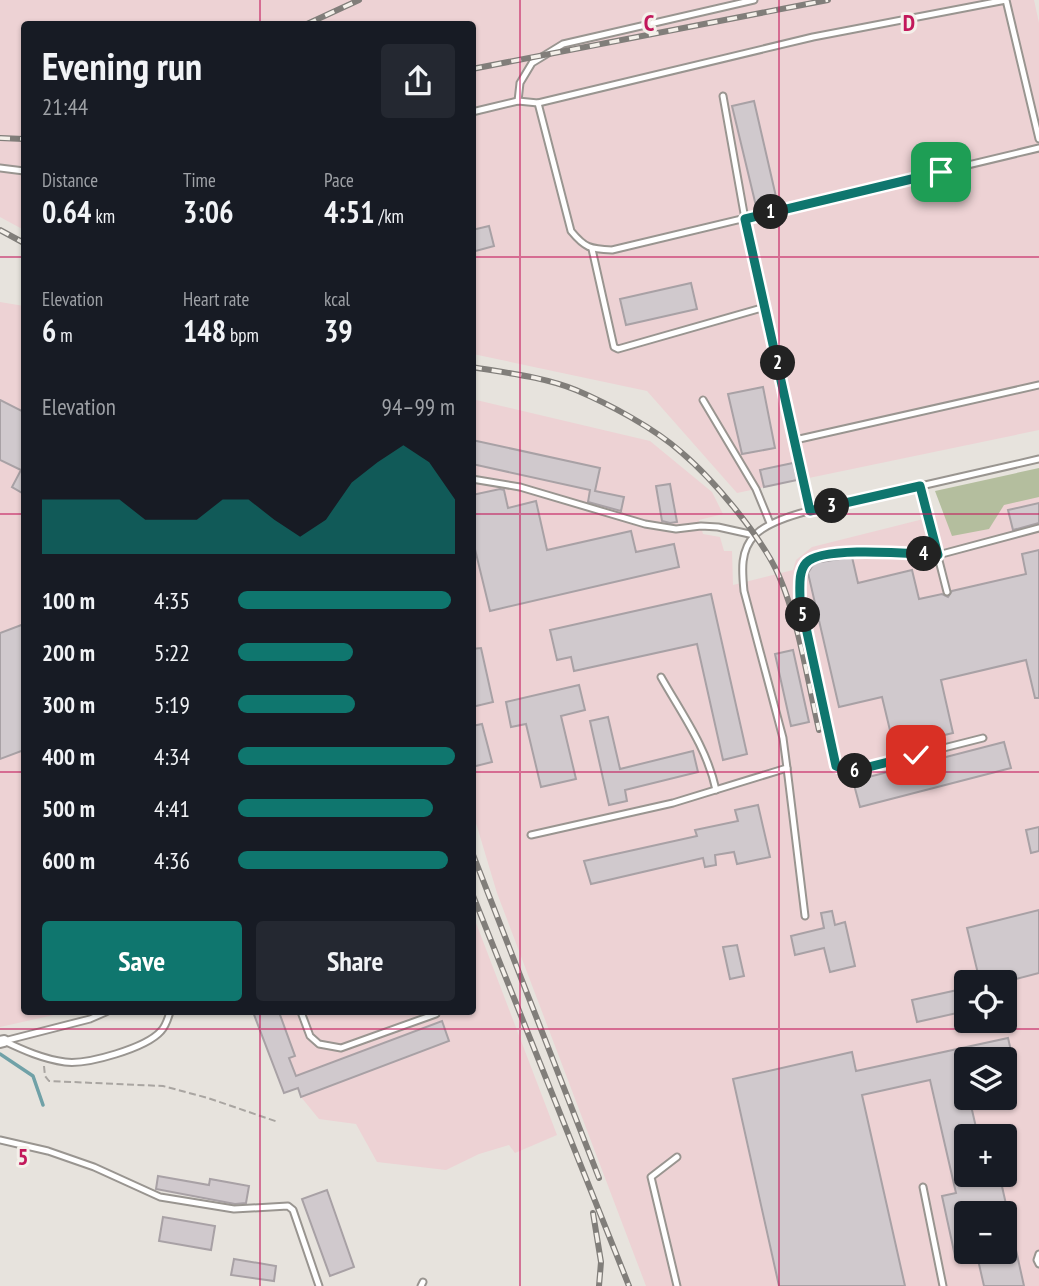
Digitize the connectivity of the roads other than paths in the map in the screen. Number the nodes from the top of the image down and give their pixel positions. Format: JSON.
{"nodes":[{"id":1,"x":754,"y":0,"type":"edge"},
{"id":2,"x":1006,"y":0,"type":"edge"},
{"id":3,"x":723,"y":96,"type":"dead end"},
{"id":4,"x":517,"y":101,"type":"junction"},
{"id":5,"x":537,"y":103,"type":"junction"},
{"id":6,"x":476,"y":111,"type":"edge"},
{"id":7,"x":1039,"y":139,"type":"edge"},
{"id":8,"x":1039,"y":148,"type":"edge"},
{"id":9,"x":0,"y":168,"type":"edge"},
{"id":10,"x":21,"y":171,"type":"edge"},
{"id":11,"x":745,"y":219,"type":"junction"},
{"id":12,"x":592,"y":250,"type":"junction"},
{"id":13,"x":765,"y":307,"type":"junction"},
{"id":14,"x":1039,"y":385,"type":"edge"},
{"id":15,"x":704,"y":400,"type":"dead end"},
{"id":16,"x":795,"y":440,"type":"junction"},
{"id":17,"x":1039,"y":459,"type":"edge"},
{"id":18,"x":476,"y":480,"type":"edge"},
{"id":19,"x":920,"y":486,"type":"junction"},
{"id":20,"x":810,"y":511,"type":"junction"},
{"id":21,"x":770,"y":523,"type":"junction"},
{"id":22,"x":1039,"y":528,"type":"edge"},
{"id":23,"x":754,"y":535,"type":"junction"},
{"id":24,"x":938,"y":555,"type":"junction"},
{"id":25,"x":947,"y":592,"type":"dead end"},
{"id":26,"x":661,"y":677,"type":"dead end"},
{"id":27,"x":984,"y":738,"type":"dead end"},
{"id":28,"x":787,"y":768,"type":"junction"},
{"id":29,"x":716,"y":790,"type":"junction"},
{"id":30,"x":531,"y":835,"type":"dead end"},
{"id":31,"x":805,"y":916,"type":"dead end"},
{"id":32,"x":99,"y":1015,"type":"edge"},
{"id":33,"x":169,"y":1015,"type":"edge"},
{"id":34,"x":302,"y":1015,"type":"edge"},
{"id":35,"x":433,"y":1015,"type":"edge"},
{"id":36,"x":2,"y":1042,"type":"edge"},
{"id":37,"x":0,"y":1139,"type":"edge"},
{"id":38,"x":677,"y":1157,"type":"dead end"},
{"id":39,"x":923,"y":1187,"type":"dead end"},
{"id":40,"x":1039,"y":1254,"type":"edge"},
{"id":41,"x":1039,"y":1264,"type":"edge"},
{"id":42,"x":319,"y":1286,"type":"edge"},
{"id":43,"x":677,"y":1286,"type":"edge"},
{"id":44,"x":943,"y":1286,"type":"edge"}],
"edges":[{"from":1,"to":4,"type":"lane"},
{"from":2,"to":5,"type":"lane"},
{"from":2,"to":7,"type":"lane"},
{"from":3,"to":11,"type":"lane"},
{"from":4,"to":5,"type":"lane"},
{"from":4,"to":6,"type":"lane"},
{"from":5,"to":12,"type":"lane"},
{"from":8,"to":11,"type":"lane"},
{"from":9,"to":10,"type":"lane"},
{"from":11,"to":12,"type":"lane"},
{"from":11,"to":13,"type":"lane"},
{"from":12,"to":13,"type":"lane"},
{"from":13,"to":16,"type":"lane"},
{"from":14,"to":16,"type":"lane"},
{"from":15,"to":21,"type":"lane"},
{"from":16,"to":20,"type":"lane"},
{"from":17,"to":19,"type":"lane"},
{"from":18,"to":23,"type":"lane"},
{"from":19,"to":20,"type":"lane"},
{"from":19,"to":24,"type":"lane"},
{"from":20,"to":21,"type":"lane"},
{"from":21,"to":23,"type":"lane"},
{"from":22,"to":24,"type":"lane"},
{"from":23,"to":28,"type":"lane"},
{"from":24,"to":25,"type":"lane"},
{"from":24,"to":27,"type":"lane"},
{"from":26,"to":29,"type":"lane"},
{"from":28,"to":29,"type":"lane"},
{"from":28,"to":31,"type":"lane"},
{"from":29,"to":30,"type":"lane"},
{"from":32,"to":36,"type":"lane"},
{"from":33,"to":36,"type":"lane"},
{"from":34,"to":35,"type":"lane"},
{"from":37,"to":42,"type":"lane"},
{"from":38,"to":43,"type":"lane"},
{"from":39,"to":44,"type":"lane"},
{"from":40,"to":41,"type":"lane"}]}
